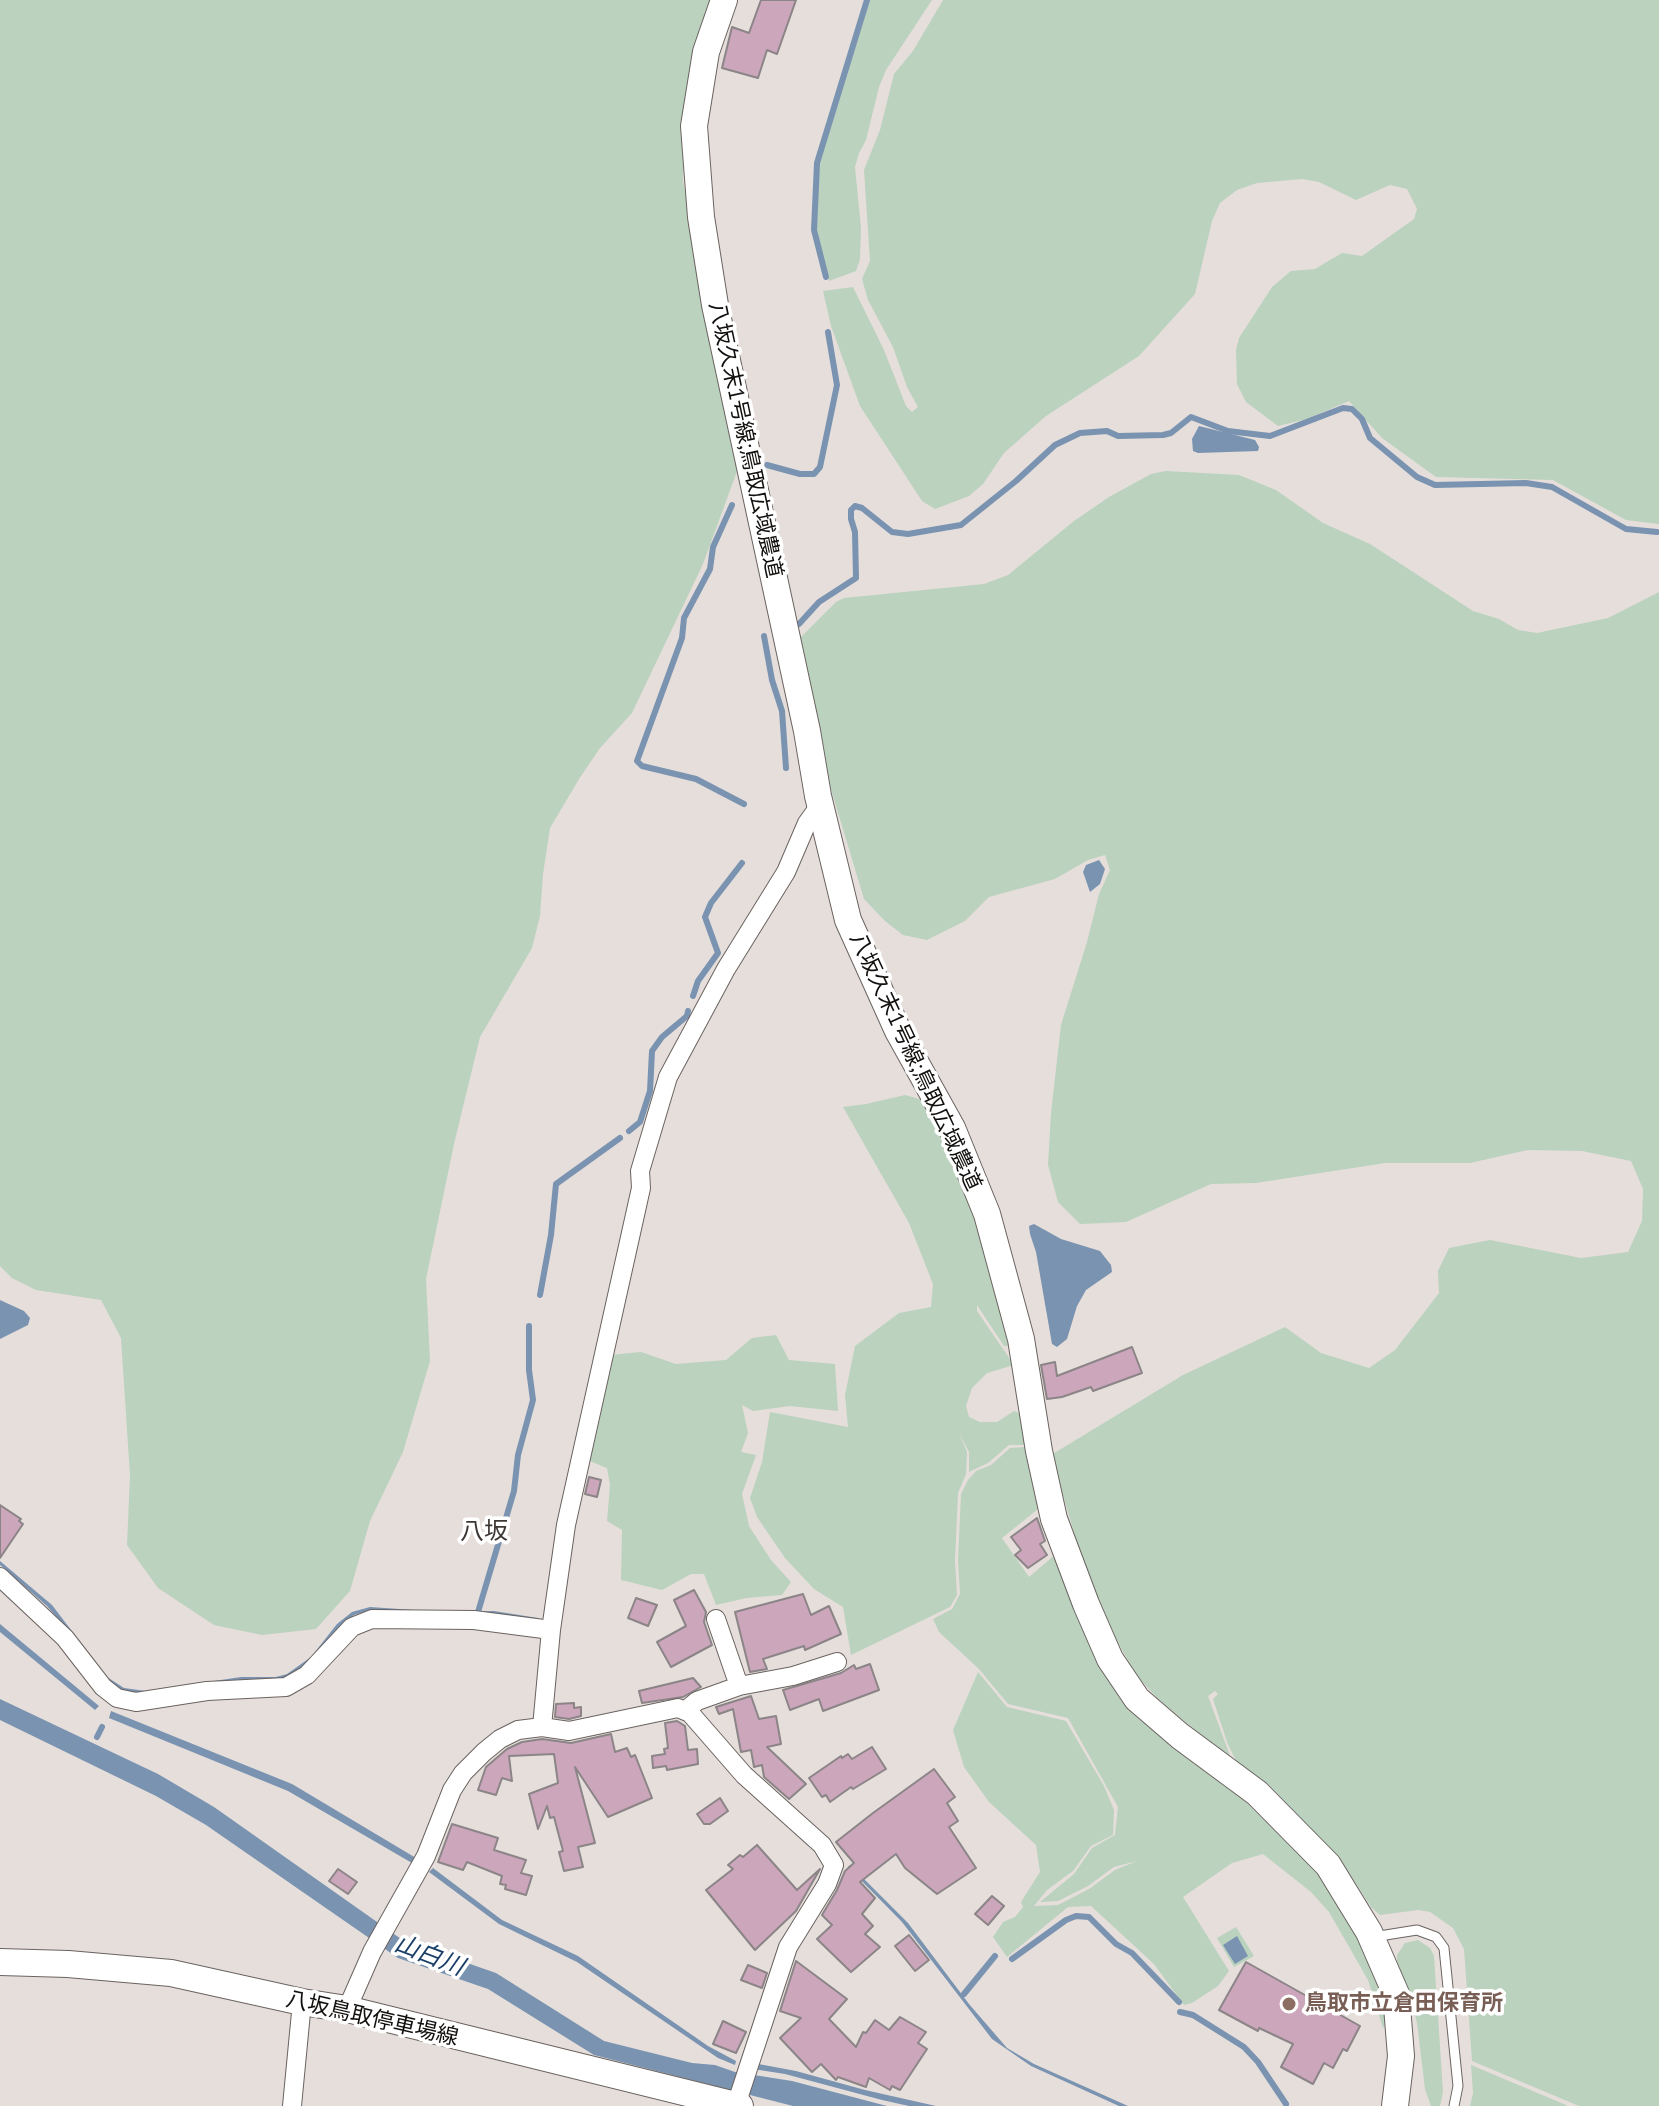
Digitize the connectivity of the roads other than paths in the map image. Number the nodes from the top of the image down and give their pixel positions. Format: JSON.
{"nodes":[{"id":1,"x":724,"y":0,"type":"edge"},
{"id":2,"x":820,"y":805,"type":"junction"},
{"id":3,"x":0,"y":1577,"type":"edge"},
{"id":4,"x":716,"y":1619,"type":"dead end"},
{"id":5,"x":551,"y":1630,"type":"junction"},
{"id":6,"x":837,"y":1662,"type":"dead end"},
{"id":7,"x":739,"y":1686,"type":"junction"},
{"id":8,"x":685,"y":1711,"type":"junction"},
{"id":9,"x":542,"y":1727,"type":"junction"},
{"id":10,"x":1371,"y":1937,"type":"junction"},
{"id":11,"x":0,"y":1962,"type":"edge"},
{"id":12,"x":302,"y":2002,"type":"junction"},
{"id":13,"x":347,"y":2009,"type":"junction"},
{"id":14,"x":292,"y":2106,"type":"edge"},
{"id":15,"x":738,"y":2106,"type":"edge"},
{"id":16,"x":1395,"y":2106,"type":"edge"},
{"id":17,"x":1454,"y":2106,"type":"edge"}],
"edges":[{"from":1,"to":2,"type":"street","name":"八坂久末1号線;鳥取広域農道"},
{"from":2,"to":5,"type":"street"},
{"from":2,"to":10,"type":"street","name":"八坂久末1号線;鳥取広域農道"},
{"from":3,"to":5,"type":"street"},
{"from":4,"to":7,"type":"street"},
{"from":5,"to":9,"type":"street"},
{"from":6,"to":7,"type":"street"},
{"from":7,"to":8,"type":"street"},
{"from":8,"to":9,"type":"street"},
{"from":8,"to":15,"type":"street"},
{"from":9,"to":13,"type":"street"},
{"from":10,"to":16,"type":"street","name":"八坂久末1号線;鳥取広域農道"},
{"from":10,"to":17,"type":"lane"},
{"from":11,"to":12,"type":"street","name":"八坂鳥取停車場線"},
{"from":12,"to":13,"type":"street","name":"八坂鳥取停車場線"},
{"from":12,"to":14,"type":"street"},
{"from":13,"to":15,"type":"street","name":"八坂鳥取停車場線"}]}
